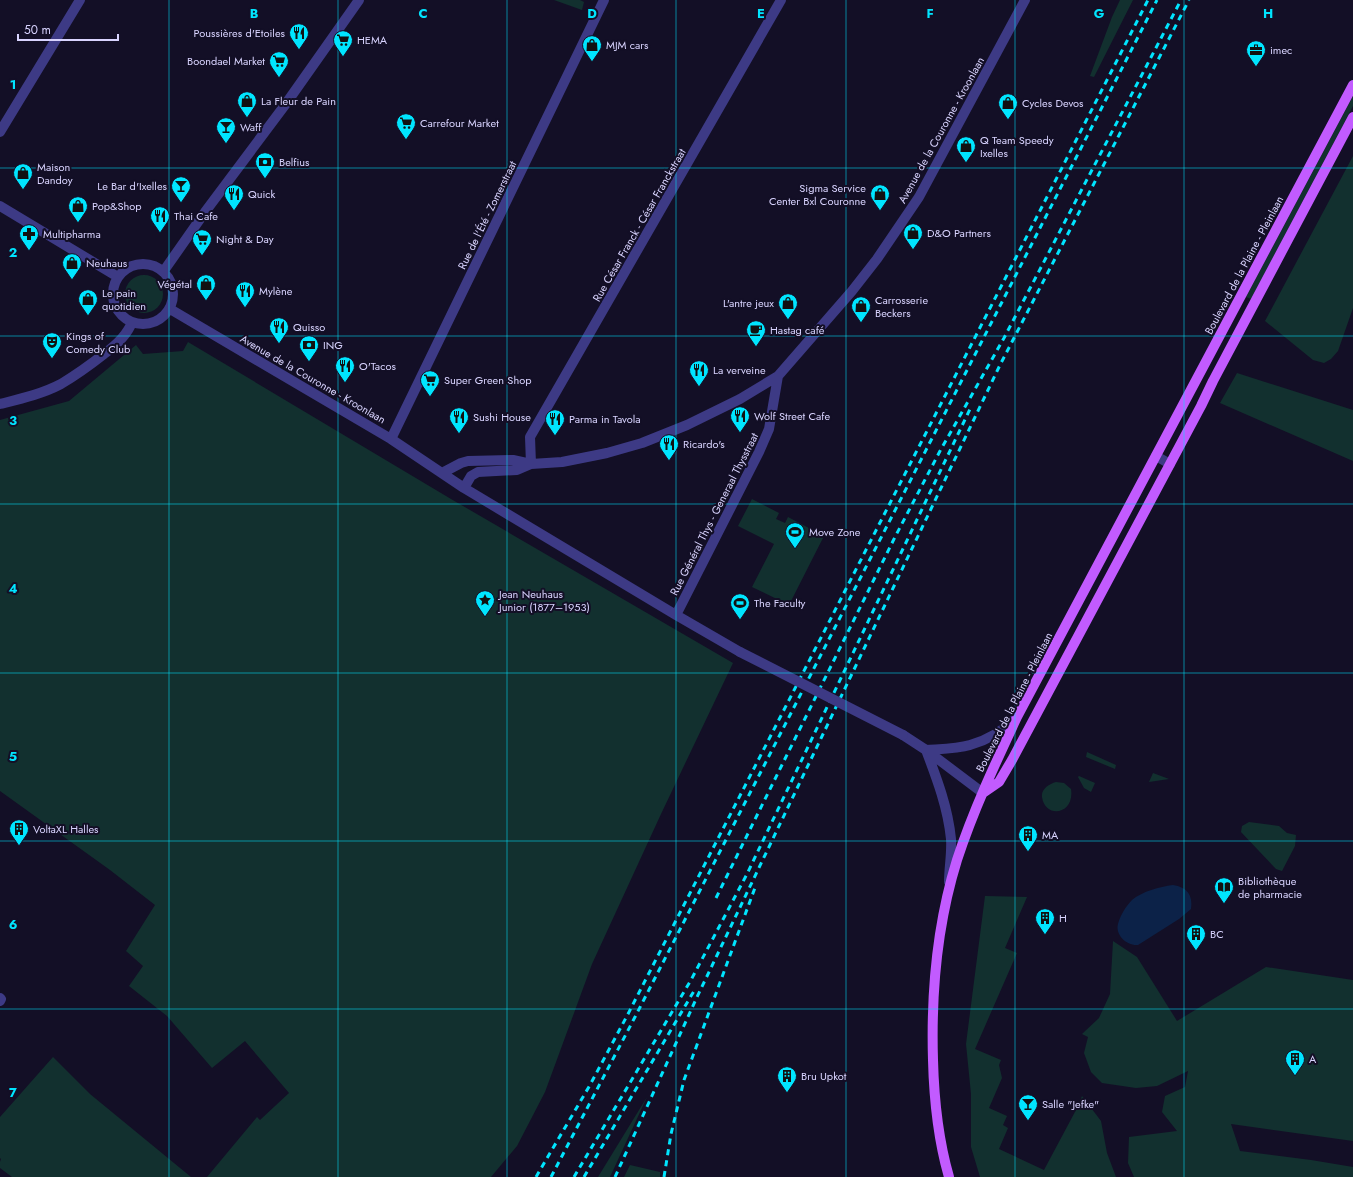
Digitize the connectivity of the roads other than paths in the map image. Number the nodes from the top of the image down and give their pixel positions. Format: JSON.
{"nodes":[{"id":1,"x":80,"y":0,"type":"edge"},
{"id":2,"x":359,"y":0,"type":"edge"},
{"id":3,"x":604,"y":0,"type":"edge"},
{"id":4,"x":781,"y":0,"type":"edge"},
{"id":5,"x":1026,"y":0,"type":"edge"},
{"id":6,"x":1353,"y":85,"type":"edge"},
{"id":7,"x":1353,"y":117,"type":"edge"},
{"id":8,"x":0,"y":132,"type":"edge"},
{"id":9,"x":0,"y":206,"type":"edge"},
{"id":10,"x":163,"y":272,"type":"junction"},
{"id":11,"x":118,"y":277,"type":"junction"},
{"id":12,"x":170,"y":309,"type":"junction"},
{"id":13,"x":132,"y":322,"type":"junction"},
{"id":14,"x":778,"y":376,"type":"junction"},
{"id":15,"x":0,"y":404,"type":"edge"},
{"id":16,"x":391,"y":439,"type":"junction"},
{"id":17,"x":1156,"y":456,"type":"junction"},
{"id":18,"x":531,"y":464,"type":"junction"},
{"id":19,"x":1170,"y":464,"type":"junction"},
{"id":20,"x":442,"y":473,"type":"junction"},
{"id":21,"x":464,"y":488,"type":"junction"},
{"id":22,"x":676,"y":616,"type":"junction"},
{"id":23,"x":1017,"y":717,"type":"junction"},
{"id":24,"x":926,"y":750,"type":"junction"},
{"id":25,"x":983,"y":793,"type":"junction"},
{"id":26,"x":948,"y":891,"type":"junction"},
{"id":27,"x":949,"y":1177,"type":"edge"}],
"edges":[{"from":1,"to":8,"type":"street"},
{"from":2,"to":10,"type":"street"},
{"from":3,"to":16,"type":"street","name":"Rue de l'Été - Zomerstraat"},
{"from":4,"to":18,"type":"street","name":"Rue César Franck - César Franckstraat"},
{"from":5,"to":14,"type":"street","name":"Avenue de la Couronne - Kroonlaan"},
{"from":6,"to":17,"type":"main road","name":"Boulevard de la Plaine - Pleinlaan"},
{"from":7,"to":19,"type":"main road","name":"Boulevard de la Plaine - Pleinlaan"},
{"from":9,"to":11,"type":"street"},
{"from":10,"to":11,"type":"street"},
{"from":10,"to":12,"type":"street"},
{"from":11,"to":13,"type":"street"},
{"from":12,"to":13,"type":"street"},
{"from":12,"to":16,"type":"street","name":"Avenue de la Couronne - Kroonlaan"},
{"from":13,"to":15,"type":"street"},
{"from":14,"to":18,"type":"street","name":"Avenue de la Couronne - Kroonlaan"},
{"from":14,"to":22,"type":"street","name":"Rue Général Thys - Generaal Thysstraat"},
{"from":16,"to":20,"type":"street","name":"Avenue de la Couronne - Kroonlaan"},
{"from":17,"to":19,"type":"street"},
{"from":17,"to":23,"type":"main road","name":"Boulevard de la Plaine - Pleinlaan"},
{"from":18,"to":20,"type":"street","name":"Avenue de la Couronne - Kroonlaan"},
{"from":18,"to":21,"type":"street","name":"Avenue de la Couronne - Kroonlaan"},
{"from":19,"to":25,"type":"main road","name":"Boulevard de la Plaine - Pleinlaan"},
{"from":20,"to":21,"type":"street","name":"Avenue de la Couronne - Kroonlaan"},
{"from":21,"to":22,"type":"street"},
{"from":22,"to":24,"type":"street","bridge":true},
{"from":23,"to":24,"type":"street"},
{"from":23,"to":25,"type":"main road","name":"Boulevard de la Plaine - Pleinlaan"},
{"from":24,"to":25,"type":"street"},
{"from":24,"to":26,"type":"street"},
{"from":25,"to":26,"type":"main road"},
{"from":26,"to":27,"type":"main road"}]}
